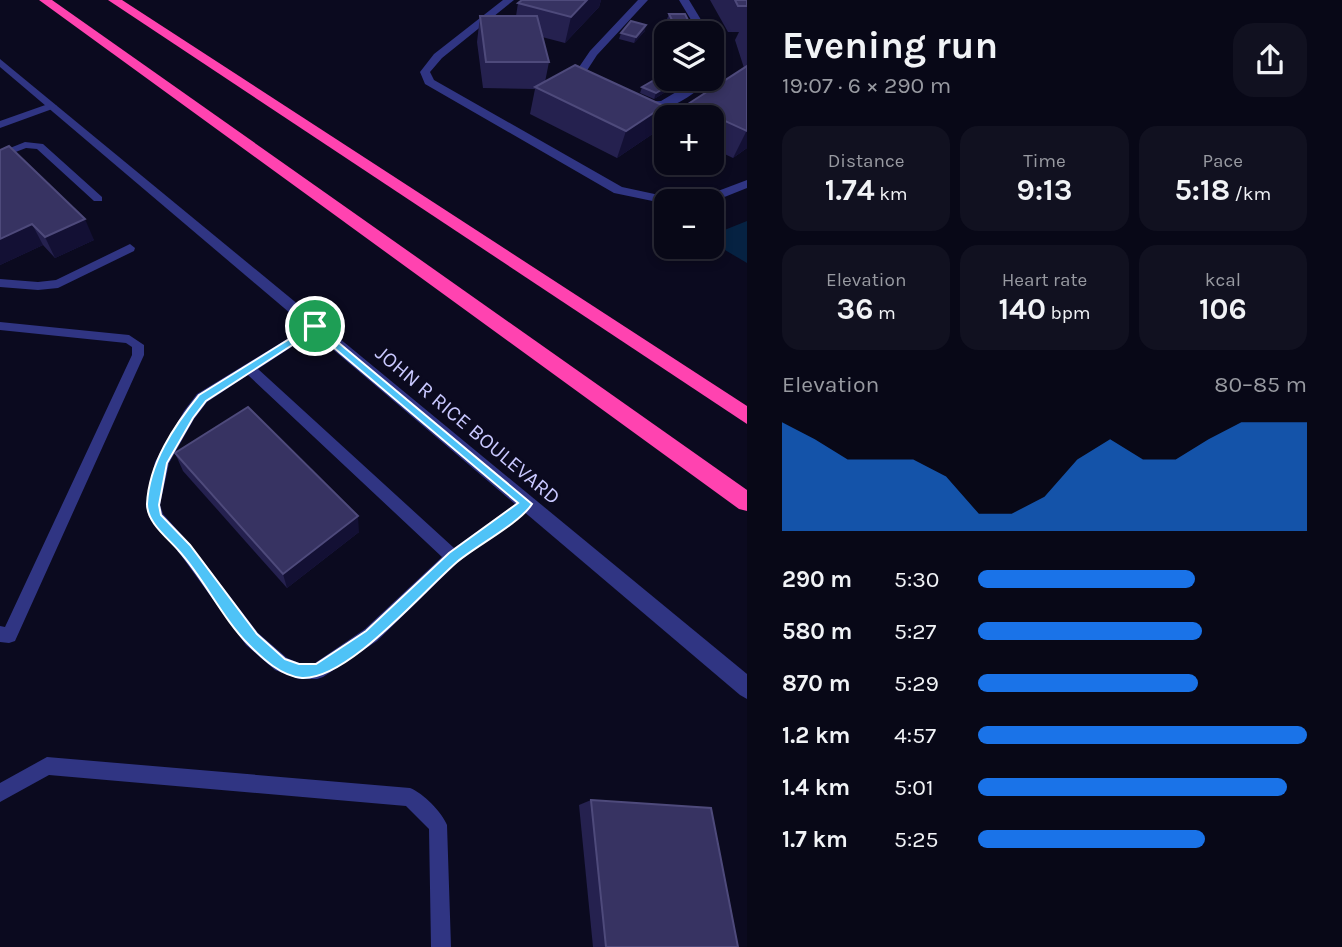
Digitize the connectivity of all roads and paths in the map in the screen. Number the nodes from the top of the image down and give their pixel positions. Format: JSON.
{"nodes":[{"id":1,"x":45,"y":0,"type":"edge"},
{"id":2,"x":114,"y":0,"type":"edge"},
{"id":3,"x":509,"y":0,"type":"edge"},
{"id":4,"x":643,"y":0,"type":"edge"},
{"id":5,"x":684,"y":0,"type":"edge"},
{"id":6,"x":697,"y":21,"type":"edge"},
{"id":7,"x":0,"y":62,"type":"edge"},
{"id":8,"x":689,"y":91,"type":"edge"},
{"id":9,"x":608,"y":93,"type":"edge"},
{"id":10,"x":628,"y":101,"type":"edge"},
{"id":11,"x":51,"y":106,"type":"junction"},
{"id":12,"x":0,"y":125,"type":"edge"},
{"id":13,"x":0,"y":155,"type":"edge"},
{"id":14,"x":747,"y":184,"type":"edge"},
{"id":15,"x":724,"y":193,"type":"edge"},
{"id":16,"x":654,"y":198,"type":"edge"},
{"id":17,"x":97,"y":200,"type":"dead end"},
{"id":18,"x":130,"y":248,"type":"dead end"},
{"id":19,"x":0,"y":283,"type":"edge"},
{"id":20,"x":0,"y":326,"type":"edge"},
{"id":21,"x":315,"y":326,"type":"junction"},
{"id":22,"x":249,"y":368,"type":"junction"},
{"id":23,"x":747,"y":416,"type":"edge"},
{"id":24,"x":747,"y":502,"type":"edge"},
{"id":25,"x":526,"y":504,"type":"junction"},
{"id":26,"x":453,"y":557,"type":"junction"},
{"id":27,"x":0,"y":634,"type":"edge"},
{"id":28,"x":747,"y":688,"type":"edge"},
{"id":29,"x":0,"y":793,"type":"edge"},
{"id":30,"x":441,"y":947,"type":"edge"}],
"edges":[{"from":1,"to":24,"type":"highway"},
{"from":2,"to":23,"type":"highway"},
{"from":3,"to":16,"type":"street"},
{"from":4,"to":9,"type":"street"},
{"from":5,"to":6,"type":"street"},
{"from":7,"to":11,"type":"street","name":"JOHN R RICE BOULEVARD"},
{"from":8,"to":10,"type":"street"},
{"from":11,"to":12,"type":"street"},
{"from":11,"to":21,"type":"street","name":"JOHN R RICE BOULEVARD"},
{"from":13,"to":17,"type":"lane"},
{"from":14,"to":15,"type":"street"},
{"from":18,"to":19,"type":"lane"},
{"from":20,"to":27,"type":"lane"},
{"from":21,"to":22,"type":"lane"},
{"from":21,"to":25,"type":"street","name":"JOHN R RICE BOULEVARD"},
{"from":22,"to":26,"type":"lane"},
{"from":22,"to":26,"type":"lane"},
{"from":25,"to":26,"type":"lane"},
{"from":25,"to":28,"type":"street","name":"JOHN R RICE BOULEVARD"},
{"from":29,"to":30,"type":"lane"}]}
